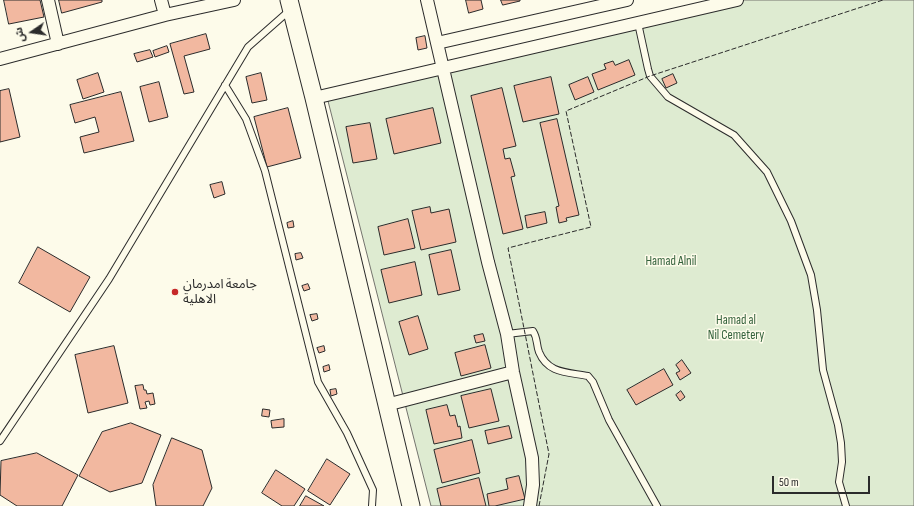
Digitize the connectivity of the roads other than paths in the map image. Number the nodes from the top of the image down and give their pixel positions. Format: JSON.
{"nodes":[{"id":1,"x":48,"y":0,"type":"edge"},
{"id":2,"x":161,"y":0,"type":"edge"},
{"id":3,"x":234,"y":0,"type":"edge"},
{"id":4,"x":427,"y":0,"type":"edge"},
{"id":5,"x":627,"y":0,"type":"edge"},
{"id":6,"x":737,"y":0,"type":"edge"},
{"id":7,"x":712,"y":3,"type":"edge"},
{"id":8,"x":290,"y":4,"type":"edge"},
{"id":9,"x":165,"y":15,"type":"junction"},
{"id":10,"x":638,"y":23,"type":"junction"},
{"id":11,"x":437,"y":43,"type":"junction"},
{"id":12,"x":58,"y":44,"type":"junction"},
{"id":13,"x":0,"y":59,"type":"edge"},
{"id":14,"x":443,"y":68,"type":"junction"},
{"id":15,"x":225,"y":85,"type":"junction"},
{"id":16,"x":314,"y":98,"type":"junction"},
{"id":17,"x":507,"y":334,"type":"junction"},
{"id":18,"x":513,"y":372,"type":"junction"},
{"id":19,"x":386,"y":405,"type":"junction"},
{"id":20,"x":0,"y":441,"type":"edge"},
{"id":21,"x":372,"y":506,"type":"edge"},
{"id":22,"x":411,"y":506,"type":"edge"},
{"id":23,"x":530,"y":506,"type":"edge"},
{"id":24,"x":657,"y":506,"type":"edge"},
{"id":25,"x":846,"y":506,"type":"edge"}],
"edges":[{"from":1,"to":12,"type":"street"},
{"from":2,"to":9,"type":"street"},
{"from":3,"to":9,"type":"street"},
{"from":4,"to":11,"type":"street"},
{"from":5,"to":11,"type":"street"},
{"from":6,"to":7,"type":"street"},
{"from":7,"to":10,"type":"street"},
{"from":8,"to":15,"type":"lane"},
{"from":8,"to":16,"type":"street"},
{"from":9,"to":12,"type":"street"},
{"from":10,"to":14,"type":"street"},
{"from":10,"to":25,"type":"lane"},
{"from":11,"to":14,"type":"street"},
{"from":12,"to":13,"type":"street"},
{"from":14,"to":16,"type":"street"},
{"from":14,"to":17,"type":"street"},
{"from":15,"to":20,"type":"lane"},
{"from":15,"to":21,"type":"lane"},
{"from":16,"to":19,"type":"street"},
{"from":17,"to":18,"type":"street"},
{"from":17,"to":24,"type":"lane"},
{"from":18,"to":19,"type":"street"},
{"from":18,"to":23,"type":"street"},
{"from":19,"to":22,"type":"street"}]}
